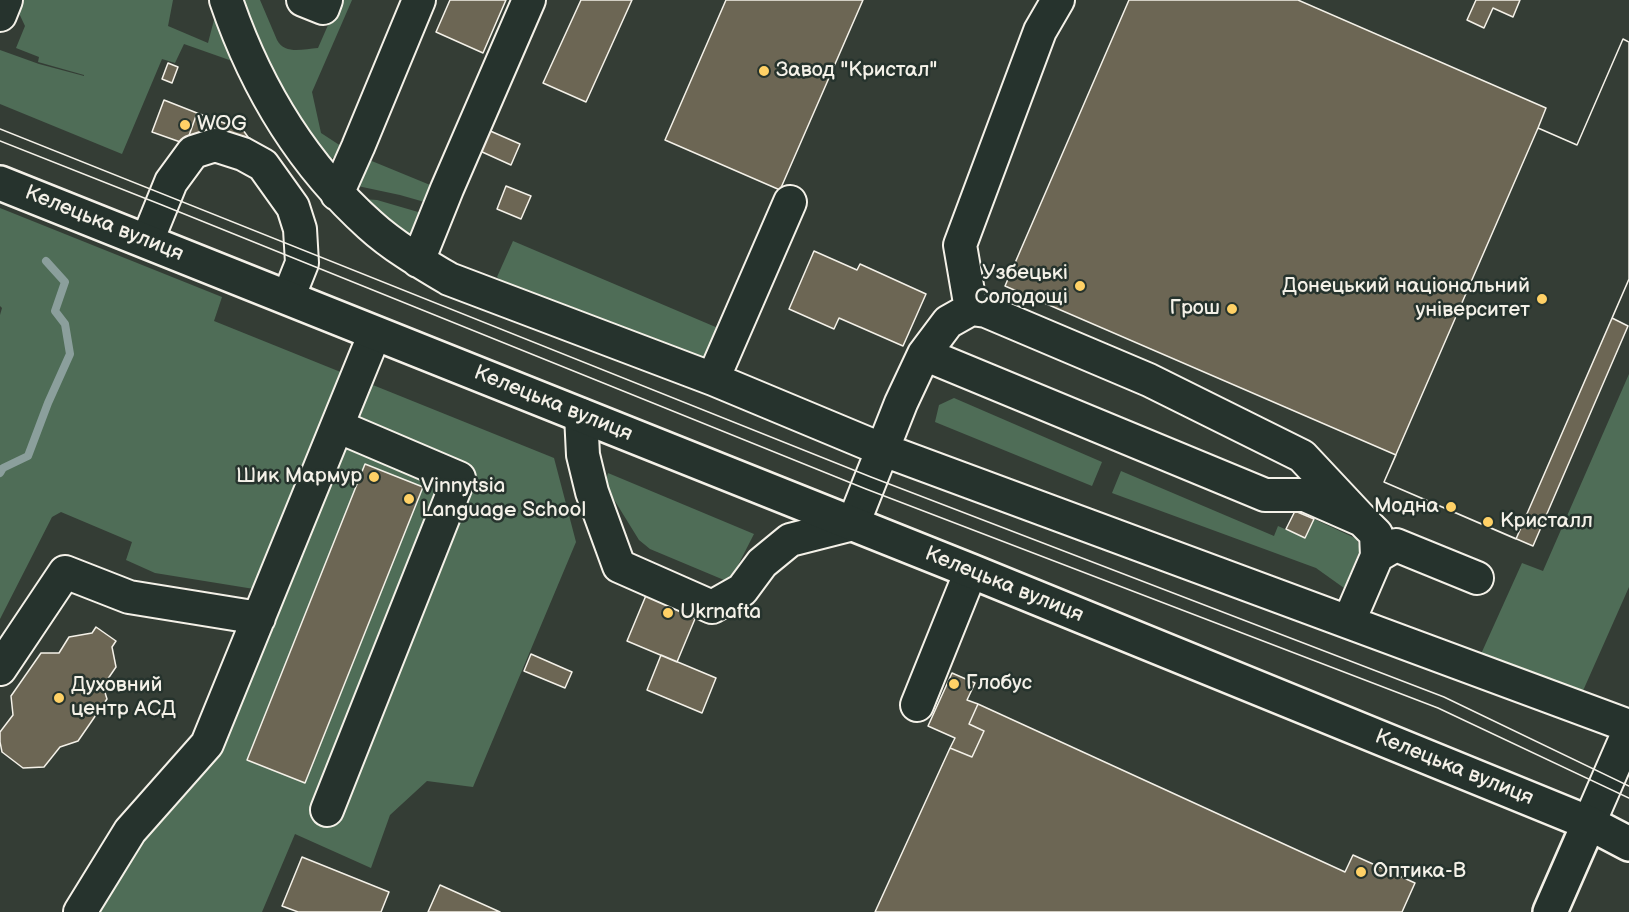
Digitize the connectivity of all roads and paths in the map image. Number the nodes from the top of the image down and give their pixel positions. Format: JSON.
{"nodes":[{"id":1,"x":6,"y":0,"type":"edge"},
{"id":2,"x":226,"y":0,"type":"edge"},
{"id":3,"x":303,"y":0,"type":"edge"},
{"id":4,"x":326,"y":0,"type":"edge"},
{"id":5,"x":419,"y":0,"type":"edge"},
{"id":6,"x":529,"y":0,"type":"edge"},
{"id":7,"x":1058,"y":0,"type":"edge"},
{"id":8,"x":0,"y":15,"type":"edge"},
{"id":9,"x":0,"y":183,"type":"edge"},
{"id":10,"x":337,"y":194,"type":"junction"},
{"id":11,"x":790,"y":202,"type":"dead end"},
{"id":12,"x":147,"y":241,"type":"junction"},
{"id":13,"x":418,"y":261,"type":"junction"},
{"id":14,"x":288,"y":298,"type":"junction"},
{"id":15,"x":971,"y":309,"type":"junction"},
{"id":16,"x":375,"y":333,"type":"junction"},
{"id":17,"x":924,"y":354,"type":"junction"},
{"id":18,"x":713,"y":379,"type":"junction"},
{"id":19,"x":581,"y":415,"type":"junction"},
{"id":20,"x":337,"y":426,"type":"junction"},
{"id":21,"x":881,"y":449,"type":"junction"},
{"id":22,"x":1362,"y":520,"type":"junction"},
{"id":23,"x":853,"y":524,"type":"junction"},
{"id":24,"x":1377,"y":556,"type":"junction"},
{"id":25,"x":971,"y":571,"type":"junction"},
{"id":26,"x":1478,"y":578,"type":"dead end"},
{"id":27,"x":259,"y":618,"type":"junction"},
{"id":28,"x":1349,"y":621,"type":"junction"},
{"id":29,"x":0,"y":669,"type":"edge"},
{"id":30,"x":917,"y":705,"type":"dead end"},
{"id":31,"x":1627,"y":741,"type":"edge"},
{"id":32,"x":327,"y":810,"type":"dead end"},
{"id":33,"x":1589,"y":823,"type":"junction"},
{"id":34,"x":1629,"y":844,"type":"edge"},
{"id":35,"x":80,"y":912,"type":"edge"},
{"id":36,"x":1550,"y":912,"type":"edge"}],
"edges":[{"from":1,"to":8,"type":"street"},
{"from":2,"to":10,"type":"street"},
{"from":3,"to":4,"type":"street"},
{"from":5,"to":10,"type":"street"},
{"from":6,"to":13,"type":"street"},
{"from":7,"to":15,"type":"street"},
{"from":9,"to":12,"type":"main road","name":"Келецька вулиця"},
{"from":10,"to":13,"type":"street"},
{"from":11,"to":18,"type":"street"},
{"from":12,"to":14,"type":"main road","name":"Келецька вулиця"},
{"from":12,"to":14,"type":"street"},
{"from":13,"to":18,"type":"street"},
{"from":14,"to":16,"type":"main road","name":"Келецька вулиця"},
{"from":15,"to":17,"type":"street"},
{"from":15,"to":22,"type":"street"},
{"from":16,"to":19,"type":"main road","name":"Келецька вулиця"},
{"from":16,"to":20,"type":"street"},
{"from":17,"to":21,"type":"street"},
{"from":17,"to":22,"type":"street"},
{"from":18,"to":21,"type":"street"},
{"from":19,"to":23,"type":"main road","name":"Келецька вулиця"},
{"from":19,"to":23,"type":"street"},
{"from":20,"to":27,"type":"street"},
{"from":20,"to":32,"type":"street"},
{"from":21,"to":23,"type":"street"},
{"from":21,"to":28,"type":"street"},
{"from":22,"to":24,"type":"street"},
{"from":23,"to":25,"type":"main road","name":"Келецька вулиця"},
{"from":24,"to":26,"type":"street"},
{"from":24,"to":28,"type":"street"},
{"from":25,"to":30,"type":"street"},
{"from":25,"to":33,"type":"main road","name":"Келецька вулиця"},
{"from":27,"to":29,"type":"street"},
{"from":27,"to":35,"type":"street"},
{"from":28,"to":31,"type":"street"},
{"from":31,"to":33,"type":"street"},
{"from":33,"to":34,"type":"main road","name":"Келецька вулиця"},
{"from":33,"to":36,"type":"main road"}]}
